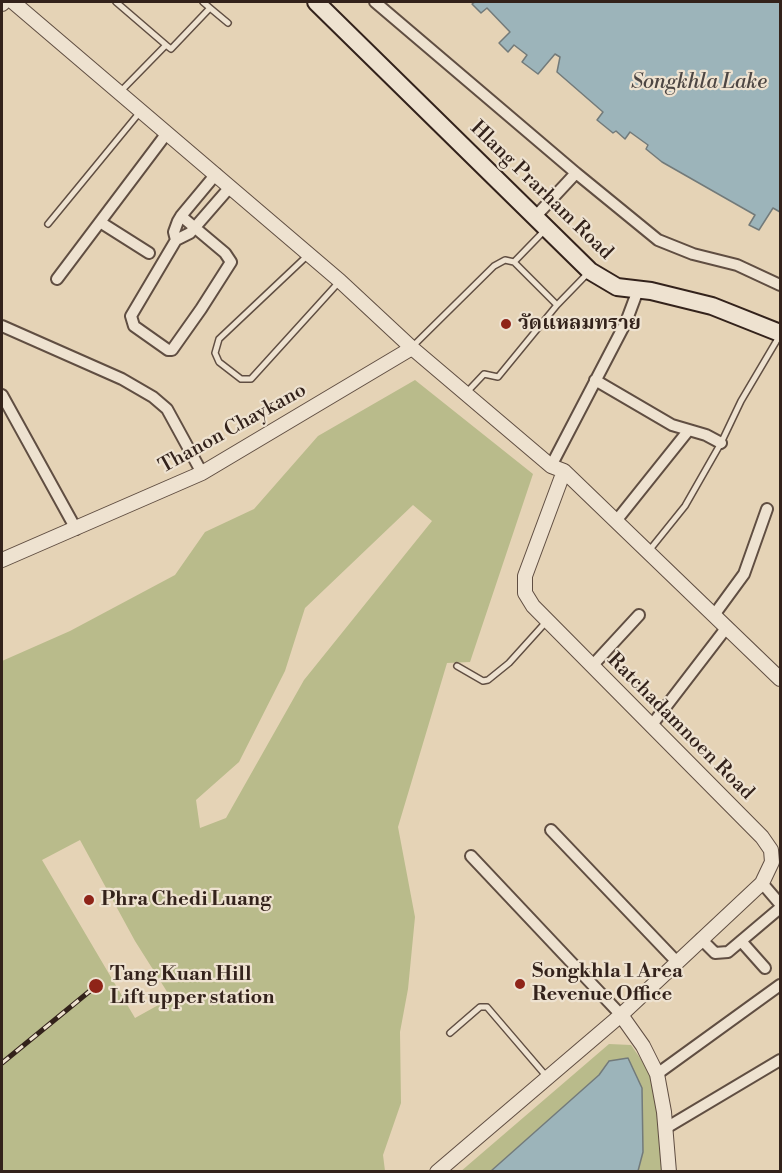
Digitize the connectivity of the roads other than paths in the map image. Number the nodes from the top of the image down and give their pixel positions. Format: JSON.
{"nodes":[{"id":1,"x":13,"y":2,"type":"edge"},
{"id":2,"x":116,"y":2,"type":"edge"},
{"id":3,"x":203,"y":2,"type":"edge"},
{"id":4,"x":375,"y":2,"type":"edge"},
{"id":5,"x":326,"y":5,"type":"edge"},
{"id":6,"x":210,"y":8,"type":"junction"},
{"id":7,"x":228,"y":23,"type":"dead end"},
{"id":8,"x":166,"y":45,"type":"junction"},
{"id":9,"x":120,"y":92,"type":"junction"},
{"id":10,"x":141,"y":111,"type":"junction"},
{"id":11,"x":168,"y":133,"type":"junction"},
{"id":12,"x":576,"y":173,"type":"junction"},
{"id":13,"x":216,"y":174,"type":"junction"},
{"id":14,"x":230,"y":187,"type":"junction"},
{"id":15,"x":181,"y":216,"type":"junction"},
{"id":16,"x":100,"y":222,"type":"junction"},
{"id":17,"x":540,"y":223,"type":"junction"},
{"id":18,"x":48,"y":224,"type":"dead end"},
{"id":19,"x":196,"y":227,"type":"junction"},
{"id":20,"x":176,"y":240,"type":"junction"},
{"id":21,"x":149,"y":253,"type":"dead end"},
{"id":22,"x":309,"y":254,"type":"junction"},
{"id":23,"x":514,"y":262,"type":"junction"},
{"id":24,"x":590,"y":271,"type":"junction"},
{"id":25,"x":57,"y":279,"type":"dead end"},
{"id":26,"x":340,"y":281,"type":"junction"},
{"id":27,"x":780,"y":285,"type":"edge"},
{"id":28,"x":638,"y":290,"type":"junction"},
{"id":29,"x":557,"y":304,"type":"junction"},
{"id":30,"x":2,"y":326,"type":"edge"},
{"id":31,"x":780,"y":333,"type":"edge"},
{"id":32,"x":412,"y":348,"type":"junction"},
{"id":33,"x":595,"y":380,"type":"junction"},
{"id":34,"x":466,"y":393,"type":"junction"},
{"id":35,"x":2,"y":395,"type":"edge"},
{"id":36,"x":688,"y":430,"type":"junction"},
{"id":37,"x":721,"y":443,"type":"junction"},
{"id":38,"x":557,"y":468,"type":"junction"},
{"id":39,"x":202,"y":473,"type":"junction"},
{"id":40,"x":767,"y":508,"type":"dead end"},
{"id":41,"x":616,"y":521,"type":"junction"},
{"id":42,"x":76,"y":528,"type":"junction"},
{"id":43,"x":648,"y":552,"type":"junction"},
{"id":44,"x":3,"y":557,"type":"edge"},
{"id":45,"x":639,"y":615,"type":"dead end"},
{"id":46,"x":714,"y":615,"type":"junction"},
{"id":47,"x":547,"y":621,"type":"junction"},
{"id":48,"x":727,"y":627,"type":"junction"},
{"id":49,"x":457,"y":666,"type":"dead end"},
{"id":50,"x":592,"y":666,"type":"junction"},
{"id":51,"x":780,"y":679,"type":"edge"},
{"id":52,"x":651,"y":726,"type":"junction"},
{"id":53,"x":551,"y":830,"type":"dead end"},
{"id":54,"x":771,"y":850,"type":"junction"},
{"id":55,"x":471,"y":856,"type":"dead end"},
{"id":56,"x":780,"y":862,"type":"edge"},
{"id":57,"x":762,"y":883,"type":"junction"},
{"id":58,"x":780,"y":906,"type":"edge"},
{"id":59,"x":701,"y":939,"type":"junction"},
{"id":60,"x":741,"y":941,"type":"junction"},
{"id":61,"x":677,"y":962,"type":"junction"},
{"id":62,"x":765,"y":968,"type":"dead end"},
{"id":63,"x":780,"y":985,"type":"edge"},
{"id":64,"x":621,"y":1015,"type":"junction"},
{"id":65,"x":450,"y":1033,"type":"dead end"},
{"id":66,"x":780,"y":1060,"type":"edge"},
{"id":67,"x":657,"y":1074,"type":"junction"},
{"id":68,"x":547,"y":1077,"type":"junction"},
{"id":69,"x":666,"y":1128,"type":"junction"},
{"id":70,"x":437,"y":1172,"type":"edge"},
{"id":71,"x":669,"y":1172,"type":"edge"}],
"edges":[{"from":1,"to":9,"type":"street"},
{"from":2,"to":8,"type":"lane"},
{"from":3,"to":6,"type":"lane"},
{"from":4,"to":12,"type":"street"},
{"from":5,"to":17,"type":"main road","name":"Hlang Prarham Road"},
{"from":6,"to":7,"type":"lane"},
{"from":6,"to":8,"type":"lane"},
{"from":8,"to":9,"type":"lane"},
{"from":9,"to":10,"type":"street"},
{"from":10,"to":11,"type":"street"},
{"from":10,"to":18,"type":"lane"},
{"from":11,"to":13,"type":"street"},
{"from":11,"to":16,"type":"street"},
{"from":12,"to":17,"type":"street"},
{"from":12,"to":27,"type":"street"},
{"from":13,"to":14,"type":"street"},
{"from":13,"to":15,"type":"street"},
{"from":14,"to":19,"type":"street"},
{"from":14,"to":22,"type":"street"},
{"from":15,"to":19,"type":"street"},
{"from":15,"to":20,"type":"street"},
{"from":16,"to":21,"type":"street"},
{"from":16,"to":25,"type":"street"},
{"from":17,"to":23,"type":"lane"},
{"from":17,"to":24,"type":"main road","name":"Hlang Prarham Road"},
{"from":19,"to":20,"type":"street"},
{"from":19,"to":20,"type":"street"},
{"from":22,"to":26,"type":"street"},
{"from":22,"to":26,"type":"lane"},
{"from":23,"to":29,"type":"lane"},
{"from":23,"to":32,"type":"lane"},
{"from":24,"to":28,"type":"main road","name":"Hlang Prarham Road"},
{"from":24,"to":29,"type":"lane"},
{"from":26,"to":32,"type":"street"},
{"from":28,"to":31,"type":"main road","name":"Hlang Prarham Road"},
{"from":28,"to":33,"type":"street"},
{"from":29,"to":34,"type":"lane"},
{"from":30,"to":39,"type":"street"},
{"from":31,"to":37,"type":"lane"},
{"from":32,"to":34,"type":"street"},
{"from":32,"to":39,"type":"street","name":"Thanon Chaykano"},
{"from":33,"to":36,"type":"street"},
{"from":33,"to":38,"type":"street"},
{"from":34,"to":38,"type":"street"},
{"from":35,"to":42,"type":"street"},
{"from":36,"to":37,"type":"street"},
{"from":36,"to":41,"type":"street"},
{"from":37,"to":43,"type":"lane"},
{"from":38,"to":41,"type":"street"},
{"from":38,"to":47,"type":"street","name":"Ratchadamnoen Road"},
{"from":39,"to":42,"type":"street","name":"Thanon Chaykano"},
{"from":40,"to":46,"type":"street"},
{"from":41,"to":43,"type":"street"},
{"from":42,"to":44,"type":"street","name":"Thanon Chaykano"},
{"from":43,"to":46,"type":"street"},
{"from":45,"to":50,"type":"street"},
{"from":46,"to":48,"type":"street"},
{"from":47,"to":49,"type":"lane"},
{"from":47,"to":50,"type":"street","name":"Ratchadamnoen Road"},
{"from":48,"to":51,"type":"street"},
{"from":48,"to":52,"type":"street"},
{"from":50,"to":52,"type":"street","name":"Ratchadamnoen Road"},
{"from":52,"to":54,"type":"street","name":"Ratchadamnoen Road"},
{"from":53,"to":61,"type":"street"},
{"from":54,"to":56,"type":"street"},
{"from":54,"to":57,"type":"street"},
{"from":55,"to":64,"type":"street"},
{"from":57,"to":58,"type":"street"},
{"from":57,"to":59,"type":"street"},
{"from":58,"to":60,"type":"street"},
{"from":59,"to":60,"type":"street"},
{"from":59,"to":61,"type":"street"},
{"from":60,"to":62,"type":"street"},
{"from":61,"to":64,"type":"street"},
{"from":63,"to":67,"type":"street"},
{"from":64,"to":67,"type":"street"},
{"from":64,"to":68,"type":"street"},
{"from":65,"to":68,"type":"lane"},
{"from":66,"to":69,"type":"street"},
{"from":67,"to":69,"type":"street"},
{"from":68,"to":70,"type":"street"},
{"from":69,"to":71,"type":"street"}]}
